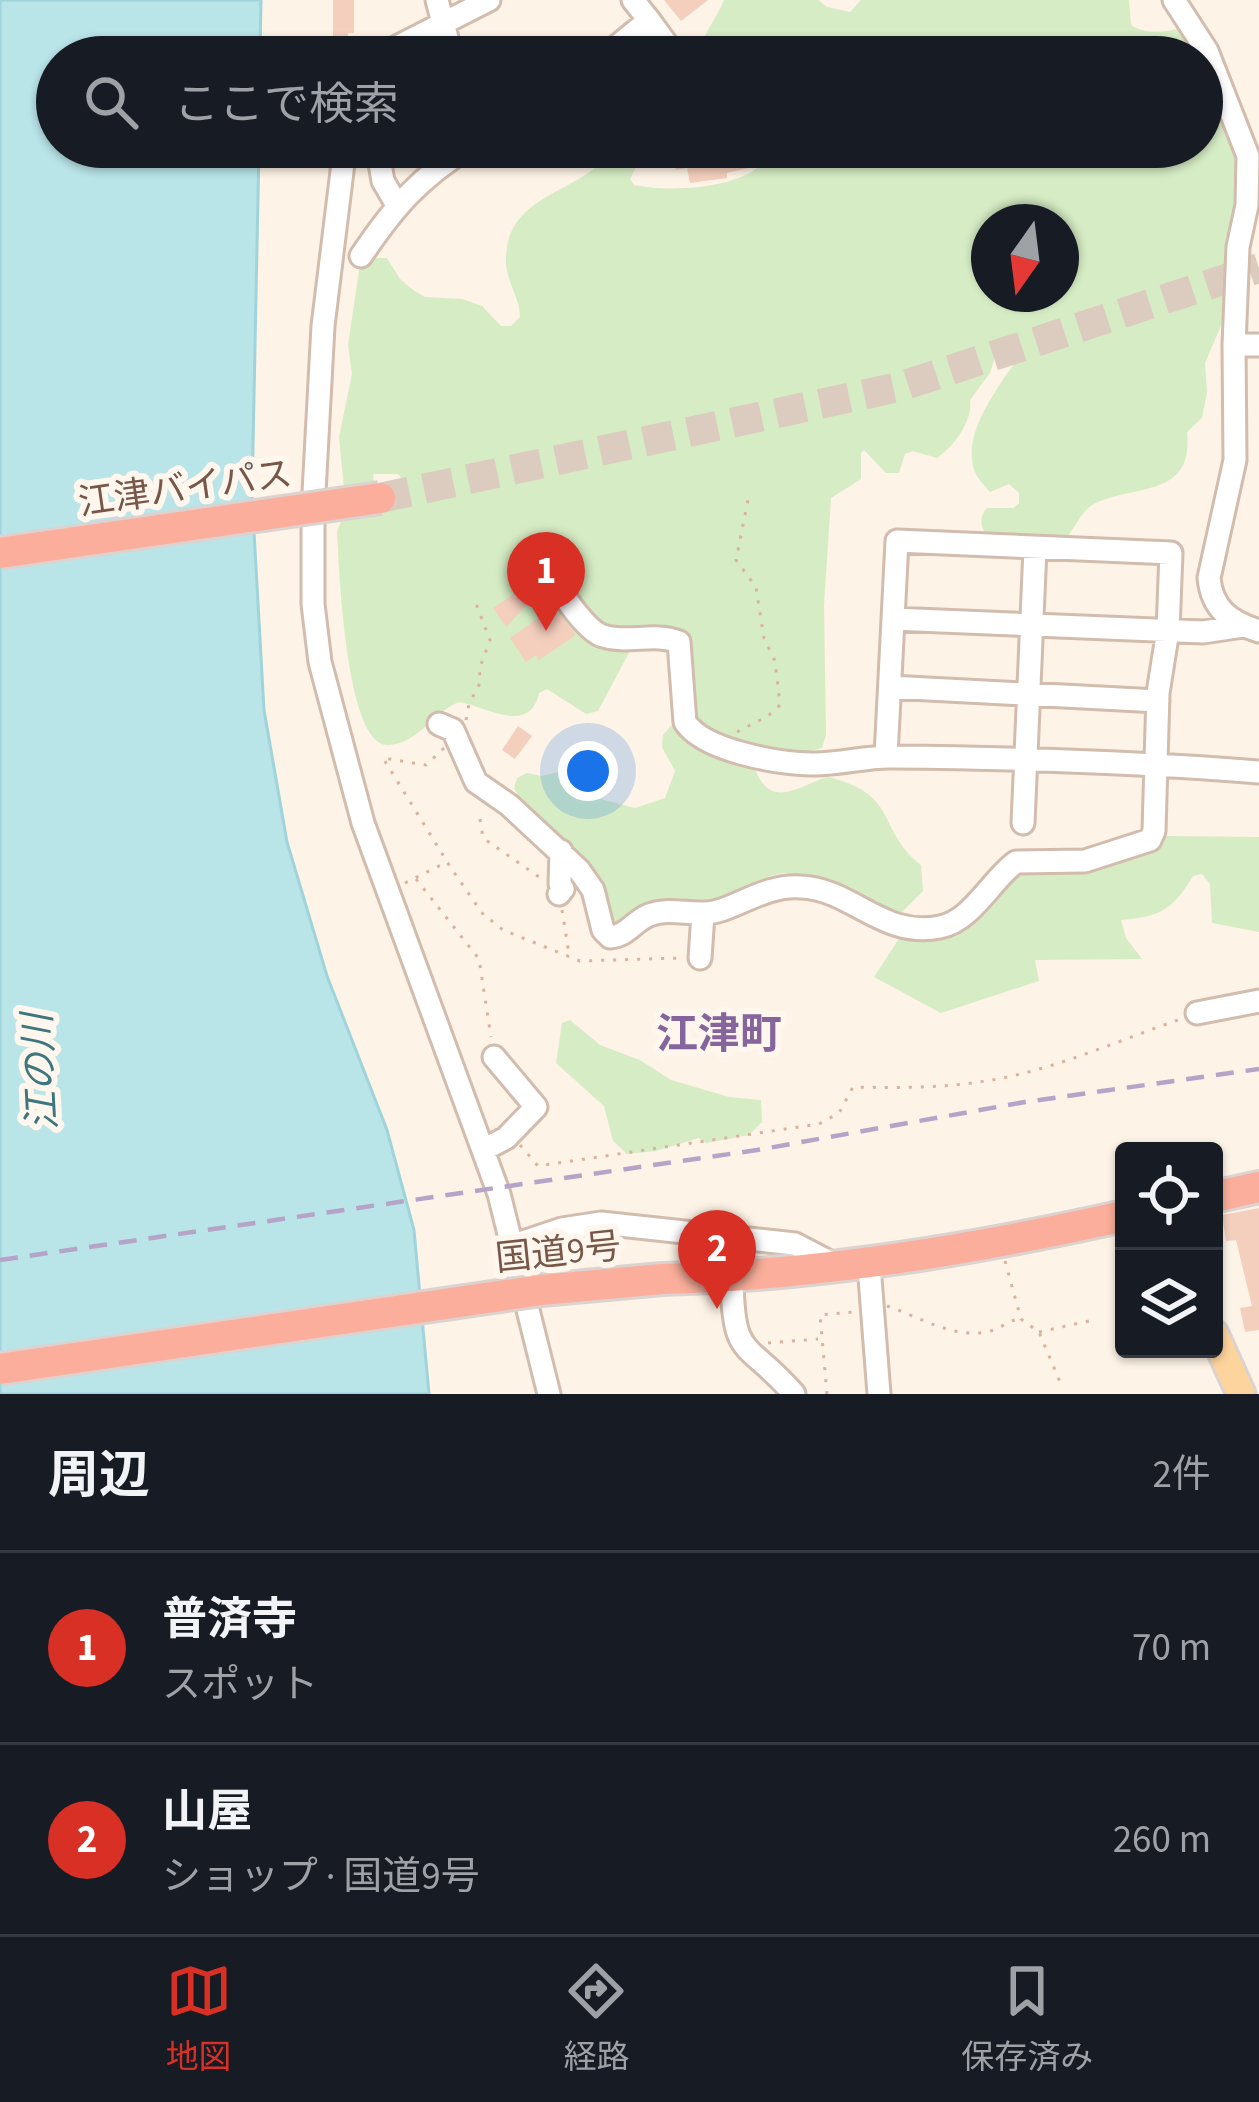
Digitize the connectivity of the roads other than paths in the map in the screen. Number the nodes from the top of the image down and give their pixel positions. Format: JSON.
{"nodes":[{"id":1,"x":437,"y":0,"type":"edge"},
{"id":2,"x":489,"y":0,"type":"edge"},
{"id":3,"x":633,"y":0,"type":"edge"},
{"id":4,"x":1174,"y":0,"type":"edge"},
{"id":5,"x":650,"y":20,"type":"junction"},
{"id":6,"x":443,"y":25,"type":"junction"},
{"id":7,"x":420,"y":36,"type":"edge"},
{"id":8,"x":446,"y":36,"type":"edge"},
{"id":9,"x":630,"y":36,"type":"edge"},
{"id":10,"x":661,"y":36,"type":"edge"},
{"id":11,"x":1197,"y":36,"type":"edge"},
{"id":12,"x":1223,"y":92,"type":"edge"},
{"id":13,"x":342,"y":168,"type":"edge"},
{"id":14,"x":381,"y":168,"type":"edge"},
{"id":15,"x":436,"y":168,"type":"edge"},
{"id":16,"x":398,"y":205,"type":"junction"},
{"id":17,"x":361,"y":256,"type":"dead end"},
{"id":18,"x":1259,"y":344,"type":"edge"},
{"id":19,"x":1234,"y":345,"type":"junction"},
{"id":20,"x":380,"y":498,"type":"tunnel mouth"},
{"id":21,"x":306,"y":512,"type":"junction"},
{"id":22,"x":39,"y":548,"type":"junction"},
{"id":23,"x":1036,"y":549,"type":"junction"},
{"id":24,"x":0,"y":553,"type":"edge"},
{"id":25,"x":536,"y":555,"type":"dead end"},
{"id":26,"x":893,"y":620,"type":"junction"},
{"id":27,"x":1032,"y":624,"type":"junction"},
{"id":28,"x":1242,"y":624,"type":"edge"},
{"id":29,"x":1168,"y":630,"type":"junction"},
{"id":30,"x":890,"y":687,"type":"junction"},
{"id":31,"x":1029,"y":694,"type":"junction"},
{"id":32,"x":1158,"y":700,"type":"junction"},
{"id":33,"x":449,"y":730,"type":"road end"},
{"id":34,"x":886,"y":757,"type":"junction"},
{"id":35,"x":1026,"y":760,"type":"junction"},
{"id":36,"x":1157,"y":764,"type":"junction"},
{"id":37,"x":1259,"y":772,"type":"edge"},
{"id":38,"x":1023,"y":824,"type":"dead end"},
{"id":39,"x":560,"y":850,"type":"junction"},
{"id":40,"x":559,"y":894,"type":"road end"},
{"id":41,"x":703,"y":914,"type":"junction"},
{"id":42,"x":700,"y":958,"type":"road end"},
{"id":43,"x":1259,"y":1001,"type":"edge"},
{"id":44,"x":1197,"y":1013,"type":"road end"},
{"id":45,"x":494,"y":1057,"type":"road end"},
{"id":46,"x":482,"y":1150,"type":"junction"},
{"id":47,"x":1259,"y":1187,"type":"edge"},
{"id":48,"x":1223,"y":1195,"type":"edge"},
{"id":49,"x":1115,"y":1218,"type":"edge"},
{"id":50,"x":514,"y":1245,"type":"junction"},
{"id":51,"x":855,"y":1267,"type":"junction"},
{"id":52,"x":733,"y":1277,"type":"junction"},
{"id":53,"x":1223,"y":1349,"type":"edge"},
{"id":54,"x":0,"y":1369,"type":"edge"},
{"id":55,"x":1247,"y":1390,"type":"edge"},
{"id":56,"x":549,"y":1394,"type":"edge"},
{"id":57,"x":794,"y":1394,"type":"edge"},
{"id":58,"x":879,"y":1394,"type":"edge"}],
"edges":[{"from":1,"to":6,"type":"street"},
{"from":2,"to":6,"type":"street"},
{"from":3,"to":5,"type":"street"},
{"from":4,"to":11,"type":"street"},
{"from":5,"to":9,"type":"street"},
{"from":5,"to":10,"type":"street"},
{"from":6,"to":7,"type":"street"},
{"from":6,"to":8,"type":"street"},
{"from":12,"to":19,"type":"street"},
{"from":13,"to":21,"type":"street"},
{"from":14,"to":16,"type":"street"},
{"from":15,"to":16,"type":"street"},
{"from":16,"to":17,"type":"street"},
{"from":18,"to":19,"type":"street"},
{"from":19,"to":28,"type":"street"},
{"from":20,"to":22,"type":"highway","name":"江津バイパス","bridge":true},
{"from":21,"to":22,"type":"street","bridge":true},
{"from":21,"to":46,"type":"street"},
{"from":22,"to":24,"type":"street","bridge":true},
{"from":23,"to":26,"type":"street"},
{"from":23,"to":27,"type":"street"},
{"from":23,"to":29,"type":"street"},
{"from":25,"to":34,"type":"street"},
{"from":26,"to":27,"type":"street"},
{"from":26,"to":30,"type":"street"},
{"from":27,"to":29,"type":"street"},
{"from":27,"to":31,"type":"street"},
{"from":28,"to":29,"type":"street"},
{"from":29,"to":32,"type":"street"},
{"from":30,"to":31,"type":"street"},
{"from":30,"to":34,"type":"street"},
{"from":31,"to":32,"type":"street"},
{"from":31,"to":35,"type":"street"},
{"from":32,"to":36,"type":"street"},
{"from":33,"to":39,"type":"street"},
{"from":34,"to":35,"type":"street"},
{"from":35,"to":36,"type":"street"},
{"from":35,"to":38,"type":"street"},
{"from":36,"to":37,"type":"street"},
{"from":36,"to":41,"type":"street"},
{"from":39,"to":40,"type":"street"},
{"from":39,"to":41,"type":"street"},
{"from":41,"to":42,"type":"street"},
{"from":43,"to":44,"type":"street"},
{"from":45,"to":46,"type":"street"},
{"from":46,"to":50,"type":"street"},
{"from":47,"to":48,"type":"highway"},
{"from":49,"to":51,"type":"highway","name":"国道9号"},
{"from":50,"to":51,"type":"street"},
{"from":50,"to":56,"type":"street"},
{"from":51,"to":52,"type":"highway","name":"国道9号"},
{"from":51,"to":58,"type":"street"},
{"from":52,"to":54,"type":"highway","name":"国道9号","bridge":true},
{"from":52,"to":57,"type":"street"},
{"from":53,"to":55,"type":"main road"}]}
